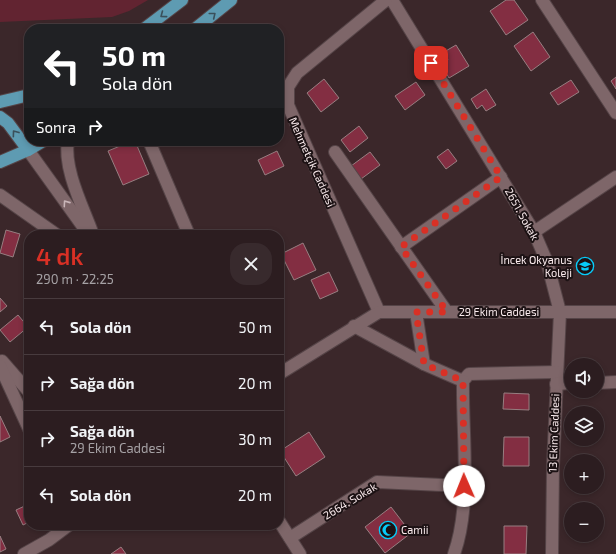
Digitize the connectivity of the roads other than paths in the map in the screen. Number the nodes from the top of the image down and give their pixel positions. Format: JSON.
{"nodes":[{"id":1,"x":182,"y":0,"type":"edge"},
{"id":2,"x":231,"y":0,"type":"edge"},
{"id":3,"x":386,"y":0,"type":"edge"},
{"id":4,"x":392,"y":0,"type":"edge"},
{"id":5,"x":542,"y":0,"type":"edge"},
{"id":6,"x":151,"y":24,"type":"edge"},
{"id":7,"x":201,"y":24,"type":"edge"},
{"id":8,"x":24,"y":96,"type":"edge"},
{"id":9,"x":0,"y":102,"type":"edge"},
{"id":10,"x":616,"y":112,"type":"edge"},
{"id":11,"x":0,"y":117,"type":"edge"},
{"id":12,"x":24,"y":145,"type":"edge"},
{"id":13,"x":25,"y":146,"type":"edge"},
{"id":14,"x":35,"y":146,"type":"edge"},
{"id":15,"x":67,"y":146,"type":"edge"},
{"id":16,"x":151,"y":146,"type":"edge"},
{"id":17,"x":28,"y":150,"type":"junction"},
{"id":18,"x":335,"y":152,"type":"dead end"},
{"id":19,"x":0,"y":162,"type":"edge"},
{"id":20,"x":501,"y":177,"type":"junction"},
{"id":21,"x":616,"y":177,"type":"edge"},
{"id":22,"x":0,"y":194,"type":"edge"},
{"id":23,"x":51,"y":230,"type":"edge"},
{"id":24,"x":84,"y":230,"type":"edge"},
{"id":25,"x":91,"y":230,"type":"edge"},
{"id":26,"x":187,"y":230,"type":"edge"},
{"id":27,"x":534,"y":232,"type":"junction"},
{"id":28,"x":401,"y":247,"type":"junction"},
{"id":29,"x":379,"y":312,"type":"junction"},
{"id":30,"x":416,"y":312,"type":"junction"},
{"id":31,"x":447,"y":312,"type":"junction"},
{"id":32,"x":560,"y":312,"type":"junction"},
{"id":33,"x":616,"y":312,"type":"edge"},
{"id":34,"x":354,"y":326,"type":"junction"},
{"id":35,"x":0,"y":359,"type":"edge"},
{"id":36,"x":424,"y":364,"type":"junction"},
{"id":37,"x":0,"y":366,"type":"edge"},
{"id":38,"x":284,"y":371,"type":"edge"},
{"id":39,"x":556,"y":378,"type":"junction"},
{"id":40,"x":463,"y":381,"type":"junction"},
{"id":41,"x":564,"y":381,"type":"edge"},
{"id":42,"x":604,"y":382,"type":"edge"},
{"id":43,"x":616,"y":382,"type":"edge"},
{"id":44,"x":24,"y":386,"type":"edge"},
{"id":45,"x":24,"y":418,"type":"edge"},
{"id":46,"x":464,"y":486,"type":"junction"},
{"id":47,"x":284,"y":529,"type":"edge"},
{"id":48,"x":62,"y":530,"type":"edge"},
{"id":49,"x":290,"y":538,"type":"junction"},
{"id":50,"x":24,"y":554,"type":"edge"},
{"id":51,"x":300,"y":554,"type":"edge"},
{"id":52,"x":454,"y":554,"type":"edge"},
{"id":53,"x":552,"y":554,"type":"edge"}],
"edges":[{"from":1,"to":6,"type":"main road","one_way":true},
{"from":7,"to":2,"type":"main road","one_way":true},
{"from":3,"to":29,"type":"street","name":"Mehmetçik Caddesi"},
{"from":4,"to":20,"type":"street","name":"2651. Sokak"},
{"from":5,"to":10,"type":"street"},
{"from":8,"to":9,"type":"main road"},
{"from":12,"to":11,"type":"main road","one_way":true},
{"from":17,"to":13,"type":"main road","one_way":true},
{"from":14,"to":17,"type":"main road"},
{"from":15,"to":25,"type":"street"},
{"from":16,"to":26,"type":"street"},
{"from":17,"to":19,"type":"main road"},
{"from":24,"to":17,"type":"street","one_way":true},
{"from":18,"to":28,"type":"street"},
{"from":20,"to":27,"type":"street","name":"2651. Sokak"},
{"from":20,"to":28,"type":"street"},
{"from":21,"to":27,"type":"street"},
{"from":22,"to":23,"type":"street"},
{"from":27,"to":32,"type":"street","name":"2651. Sokak"},
{"from":28,"to":31,"type":"street"},
{"from":29,"to":30,"type":"street","name":"29 Ekim Caddesi"},
{"from":29,"to":34,"type":"street","name":"29 Ekim Caddesi"},
{"from":30,"to":31,"type":"street","name":"29 Ekim Caddesi"},
{"from":30,"to":36,"type":"street"},
{"from":31,"to":32,"type":"street","name":"29 Ekim Caddesi"},
{"from":32,"to":33,"type":"street","name":"29 Ekim Caddesi"},
{"from":32,"to":39,"type":"street","name":"13 Ekim Caddesi"},
{"from":34,"to":36,"type":"street"},
{"from":34,"to":38,"type":"street","name":"29 Ekim Caddesi"},
{"from":35,"to":44,"type":"street"},
{"from":36,"to":40,"type":"street"},
{"from":37,"to":45,"type":"street"},
{"from":39,"to":40,"type":"street"},
{"from":39,"to":41,"type":"street"},
{"from":39,"to":53,"type":"street","name":"13 Ekim Caddesi"},
{"from":40,"to":46,"type":"street"},
{"from":42,"to":43,"type":"street"},
{"from":46,"to":49,"type":"street","name":"2664. Sokak"},
{"from":46,"to":52,"type":"street"},
{"from":47,"to":49,"type":"street"},
{"from":48,"to":50,"type":"street"},
{"from":49,"to":51,"type":"street"}]}
